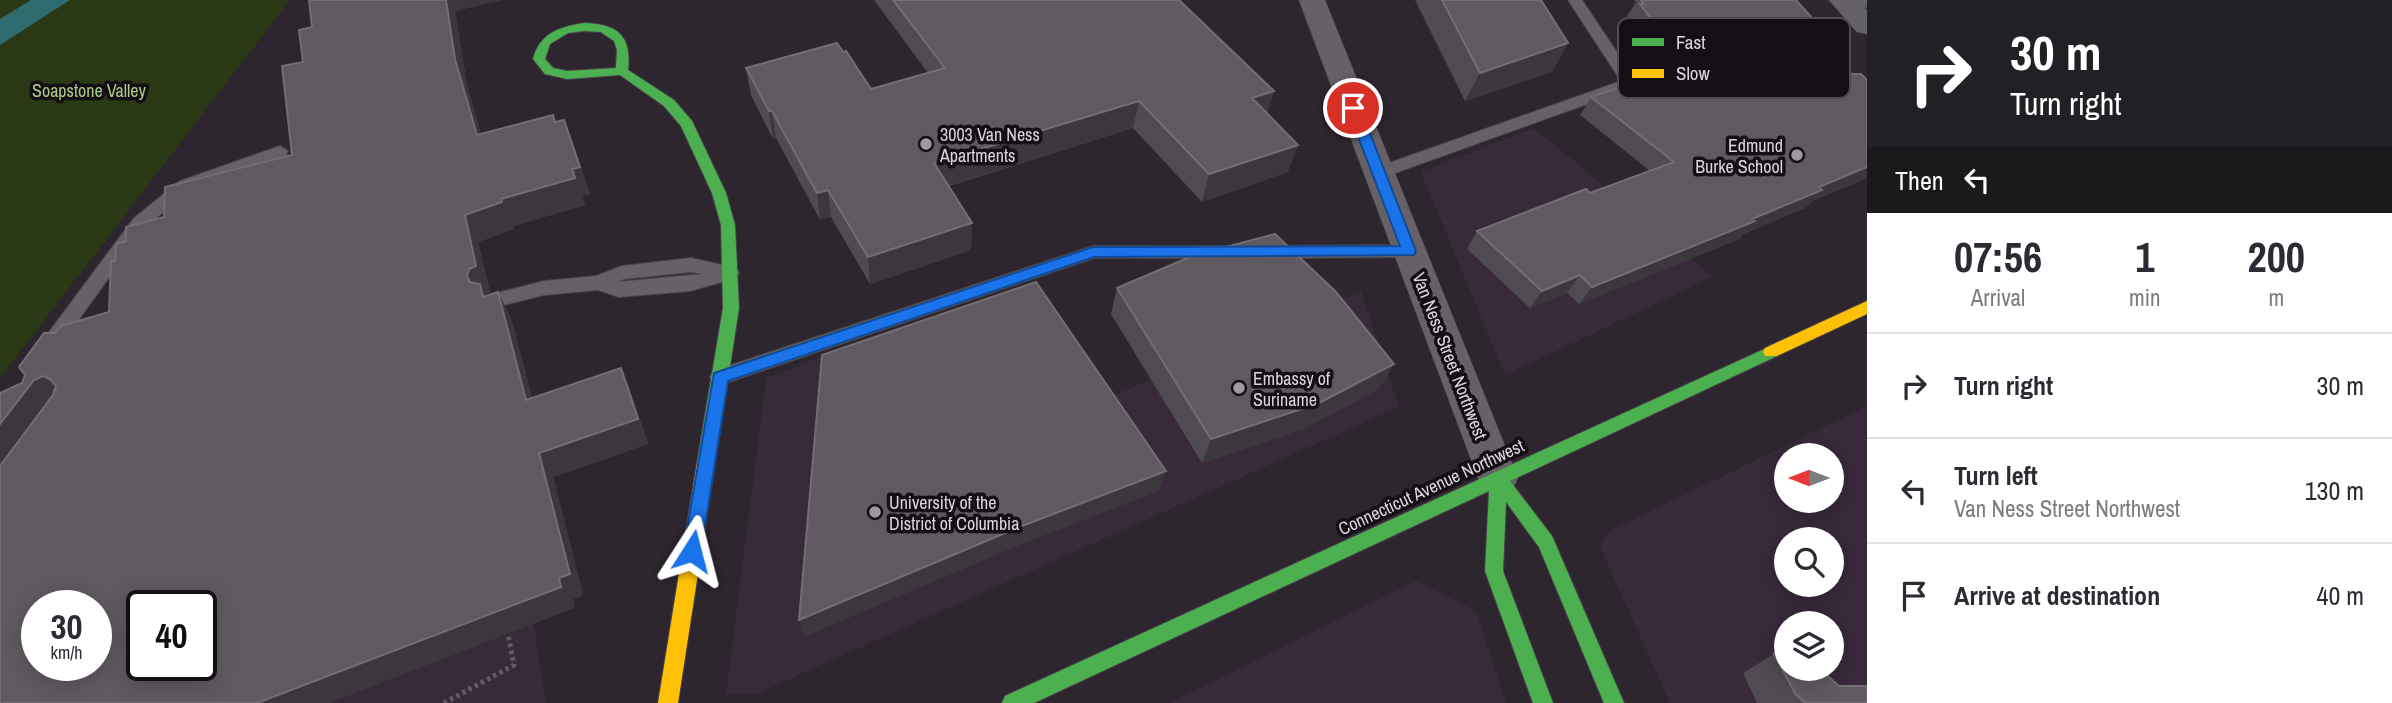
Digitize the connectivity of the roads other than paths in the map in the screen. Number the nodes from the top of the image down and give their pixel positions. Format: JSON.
{"nodes":[{"id":1,"x":1311,"y":0,"type":"edge"},
{"id":2,"x":1575,"y":0,"type":"edge"},
{"id":3,"x":1618,"y":65,"type":"edge"},
{"id":4,"x":622,"y":71,"type":"junction"},
{"id":5,"x":1618,"y":87,"type":"edge"},
{"id":6,"x":280,"y":151,"type":"dead end"},
{"id":7,"x":1378,"y":173,"type":"junction"},
{"id":8,"x":1409,"y":251,"type":"junction"},
{"id":9,"x":730,"y":273,"type":"junction"},
{"id":10,"x":492,"y":301,"type":"edge"},
{"id":11,"x":1867,"y":307,"type":"edge"},
{"id":12,"x":41,"y":358,"type":"edge"},
{"id":13,"x":720,"y":377,"type":"junction"},
{"id":14,"x":1498,"y":478,"type":"junction"},
{"id":15,"x":668,"y":703,"type":"edge"},
{"id":16,"x":1012,"y":703,"type":"edge"},
{"id":17,"x":1543,"y":703,"type":"edge"},
{"id":18,"x":1614,"y":703,"type":"edge"}],
"edges":[{"from":1,"to":7,"type":"street","name":"Van Ness Street Northwest"},
{"from":2,"to":3,"type":"lane"},
{"from":4,"to":4,"type":"main road"},
{"from":4,"to":9,"type":"main road"},
{"from":5,"to":7,"type":"lane"},
{"from":6,"to":12,"type":"lane"},
{"from":7,"to":8,"type":"street","name":"Van Ness Street Northwest"},
{"from":8,"to":13,"type":"lane"},
{"from":8,"to":14,"type":"street","name":"Van Ness Street Northwest"},
{"from":9,"to":10,"type":"lane"},
{"from":9,"to":13,"type":"main road"},
{"from":11,"to":14,"type":"main road","name":"Connecticut Avenue Northwest"},
{"from":13,"to":15,"type":"main road"},
{"from":14,"to":16,"type":"main road","name":"Connecticut Avenue Northwest"},
{"from":14,"to":17,"type":"main road","name":"Van Ness Street Northwest"},
{"from":14,"to":18,"type":"main road","name":"Van Ness Street Northwest"}]}
